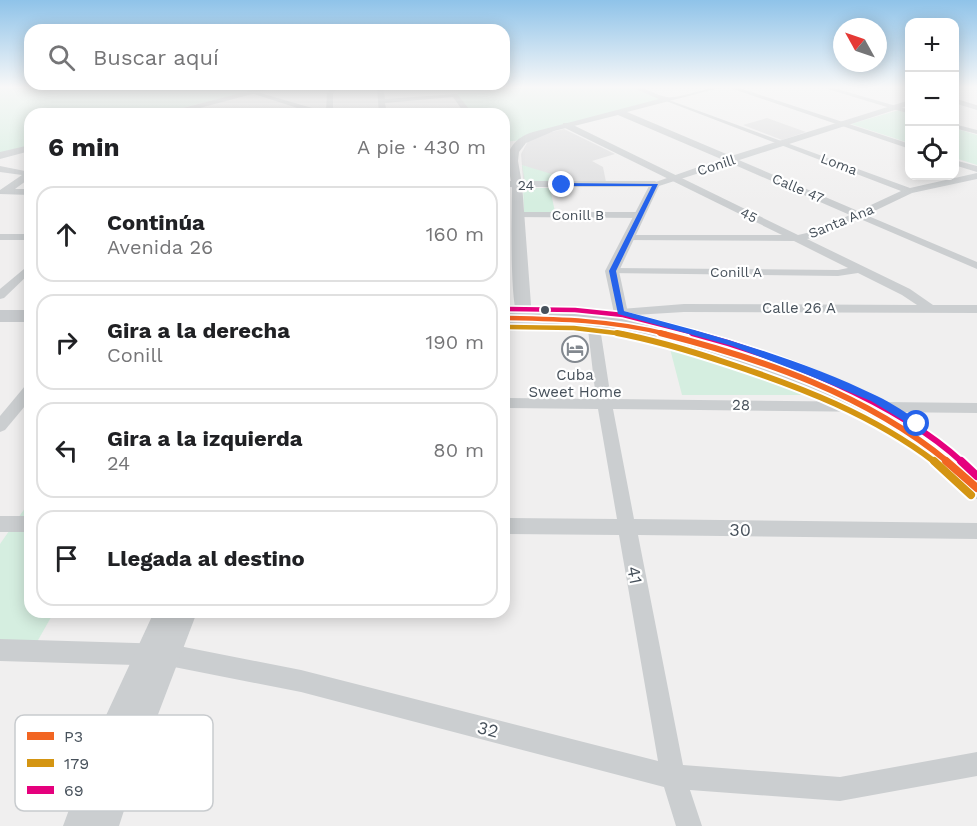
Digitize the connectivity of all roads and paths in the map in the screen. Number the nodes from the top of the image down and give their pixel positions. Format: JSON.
{"nodes":[{"id":1,"x":564,"y":126,"type":"edge"},
{"id":2,"x":567,"y":126,"type":"edge"},
{"id":3,"x":651,"y":126,"type":"edge"},
{"id":4,"x":736,"y":126,"type":"edge"},
{"id":5,"x":837,"y":126,"type":"edge"},
{"id":6,"x":847,"y":126,"type":"edge"},
{"id":7,"x":959,"y":127,"type":"edge"},
{"id":8,"x":977,"y":132,"type":"edge"},
{"id":9,"x":783,"y":143,"type":"junction"},
{"id":10,"x":905,"y":146,"type":"edge"},
{"id":11,"x":24,"y":150,"type":"edge"},
{"id":12,"x":0,"y":156,"type":"edge"},
{"id":13,"x":731,"y":160,"type":"junction"},
{"id":14,"x":510,"y":162,"type":"edge"},
{"id":15,"x":959,"y":164,"type":"edge"},
{"id":16,"x":0,"y":169,"type":"edge"},
{"id":17,"x":977,"y":169,"type":"edge"},
{"id":18,"x":24,"y":173,"type":"edge"},
{"id":19,"x":977,"y":176,"type":"edge"},
{"id":20,"x":24,"y":177,"type":"edge"},
{"id":21,"x":673,"y":178,"type":"junction"},
{"id":22,"x":656,"y":184,"type":"junction"},
{"id":23,"x":510,"y":185,"type":"edge"},
{"id":24,"x":909,"y":191,"type":"junction"},
{"id":25,"x":3,"y":192,"type":"edge"},
{"id":26,"x":24,"y":192,"type":"edge"},
{"id":27,"x":516,"y":215,"type":"junction"},
{"id":28,"x":640,"y":215,"type":"junction"},
{"id":29,"x":859,"y":215,"type":"junction"},
{"id":30,"x":0,"y":237,"type":"edge"},
{"id":31,"x":24,"y":237,"type":"edge"},
{"id":32,"x":629,"y":238,"type":"junction"},
{"id":33,"x":797,"y":238,"type":"junction"},
{"id":34,"x":977,"y":266,"type":"edge"},
{"id":35,"x":860,"y":269,"type":"junction"},
{"id":36,"x":612,"y":271,"type":"junction"},
{"id":37,"x":24,"y":273,"type":"edge"},
{"id":38,"x":0,"y":295,"type":"edge"},
{"id":39,"x":0,"y":305,"type":"edge"},
{"id":40,"x":24,"y":305,"type":"edge"},
{"id":41,"x":930,"y":309,"type":"junction"},
{"id":42,"x":977,"y":309,"type":"edge"},
{"id":43,"x":514,"y":313,"type":"edge"},
{"id":44,"x":621,"y":313,"type":"junction"},
{"id":45,"x":0,"y":316,"type":"edge"},
{"id":46,"x":24,"y":316,"type":"edge"},
{"id":47,"x":593,"y":321,"type":"junction"},
{"id":48,"x":24,"y":397,"type":"edge"},
{"id":49,"x":510,"y":403,"type":"edge"},
{"id":50,"x":604,"y":403,"type":"junction"},
{"id":51,"x":880,"y":407,"type":"junction"},
{"id":52,"x":977,"y":408,"type":"edge"},
{"id":53,"x":0,"y":426,"type":"edge"},
{"id":54,"x":977,"y":472,"type":"edge"},
{"id":55,"x":977,"y":488,"type":"edge"},
{"id":56,"x":0,"y":524,"type":"edge"},
{"id":57,"x":24,"y":524,"type":"edge"},
{"id":58,"x":510,"y":526,"type":"edge"},
{"id":59,"x":626,"y":528,"type":"junction"},
{"id":60,"x":977,"y":531,"type":"edge"},
{"id":61,"x":165,"y":618,"type":"edge"},
{"id":62,"x":182,"y":618,"type":"edge"},
{"id":63,"x":0,"y":650,"type":"edge"},
{"id":64,"x":158,"y":654,"type":"junction"},
{"id":65,"x":124,"y":715,"type":"edge"},
{"id":66,"x":139,"y":715,"type":"edge"},
{"id":67,"x":977,"y":764,"type":"edge"},
{"id":68,"x":672,"y":777,"type":"junction"},
{"id":69,"x":83,"y":811,"type":"edge"},
{"id":70,"x":109,"y":811,"type":"edge"},
{"id":71,"x":78,"y":826,"type":"edge"},
{"id":72,"x":104,"y":826,"type":"edge"},
{"id":73,"x":689,"y":826,"type":"edge"}],
"edges":[{"from":1,"to":14,"type":"street"},
{"from":2,"to":21,"type":"street","name":"45"},
{"from":3,"to":13,"type":"street","name":"Calle 47"},
{"from":4,"to":9,"type":"street","name":"Loma"},
{"from":5,"to":9,"type":"street","name":"Conill"},
{"from":6,"to":10,"type":"street"},
{"from":7,"to":8,"type":"street"},
{"from":9,"to":13,"type":"street","name":"Conill"},
{"from":9,"to":24,"type":"street","name":"Loma"},
{"from":11,"to":12,"type":"main road"},
{"from":13,"to":21,"type":"street","name":"Conill"},
{"from":13,"to":29,"type":"street","name":"Calle 47"},
{"from":15,"to":17,"type":"street"},
{"from":16,"to":18,"type":"street"},
{"from":19,"to":24,"type":"street","name":"Santa Ana"},
{"from":20,"to":25,"type":"street"},
{"from":21,"to":22,"type":"street","name":"Conill"},
{"from":21,"to":33,"type":"street","name":"45"},
{"from":22,"to":23,"type":"street","name":"24"},
{"from":22,"to":28,"type":"street"},
{"from":23,"to":27,"type":"street"},
{"from":24,"to":29,"type":"street","name":"Santa Ana"},
{"from":25,"to":26,"type":"street"},
{"from":27,"to":28,"type":"street","name":"Conill B"},
{"from":27,"to":43,"type":"street"},
{"from":28,"to":32,"type":"street"},
{"from":29,"to":33,"type":"street","name":"Santa Ana"},
{"from":29,"to":34,"type":"street","name":"Calle 47"},
{"from":30,"to":31,"type":"street"},
{"from":32,"to":33,"type":"street","name":"Santa Ana"},
{"from":32,"to":36,"type":"street"},
{"from":33,"to":35,"type":"street","name":"45"},
{"from":35,"to":36,"type":"street","name":"Conill A"},
{"from":35,"to":41,"type":"street","name":"45"},
{"from":36,"to":44,"type":"street"},
{"from":37,"to":38,"type":"street"},
{"from":39,"to":40,"type":"main road"},
{"from":41,"to":42,"type":"street","name":"Calle 26 A"},
{"from":41,"to":44,"type":"street","name":"Calle 26 A"},
{"from":43,"to":44,"type":"main road"},
{"from":43,"to":47,"type":"main road"},
{"from":44,"to":47,"type":"main road"},
{"from":44,"to":51,"type":"main road"},
{"from":45,"to":46,"type":"main road"},
{"from":47,"to":50,"type":"street","name":"41"},
{"from":47,"to":51,"type":"main road"},
{"from":48,"to":53,"type":"street"},
{"from":49,"to":50,"type":"street","name":"28"},
{"from":50,"to":51,"type":"street","name":"28"},
{"from":50,"to":59,"type":"street","name":"41"},
{"from":51,"to":52,"type":"street","name":"28"},
{"from":51,"to":54,"type":"main road"},
{"from":51,"to":55,"type":"main road"},
{"from":56,"to":57,"type":"street"},
{"from":58,"to":59,"type":"street","name":"30"},
{"from":59,"to":60,"type":"street","name":"30"},
{"from":59,"to":68,"type":"street","name":"41"},
{"from":61,"to":64,"type":"street"},
{"from":62,"to":64,"type":"street"},
{"from":63,"to":64,"type":"street","name":"32"},
{"from":64,"to":65,"type":"street"},
{"from":64,"to":66,"type":"street"},
{"from":64,"to":68,"type":"street","name":"32"},
{"from":67,"to":68,"type":"street","name":"32"},
{"from":68,"to":73,"type":"street","name":"41"},
{"from":69,"to":71,"type":"street"},
{"from":70,"to":72,"type":"street"}]}
